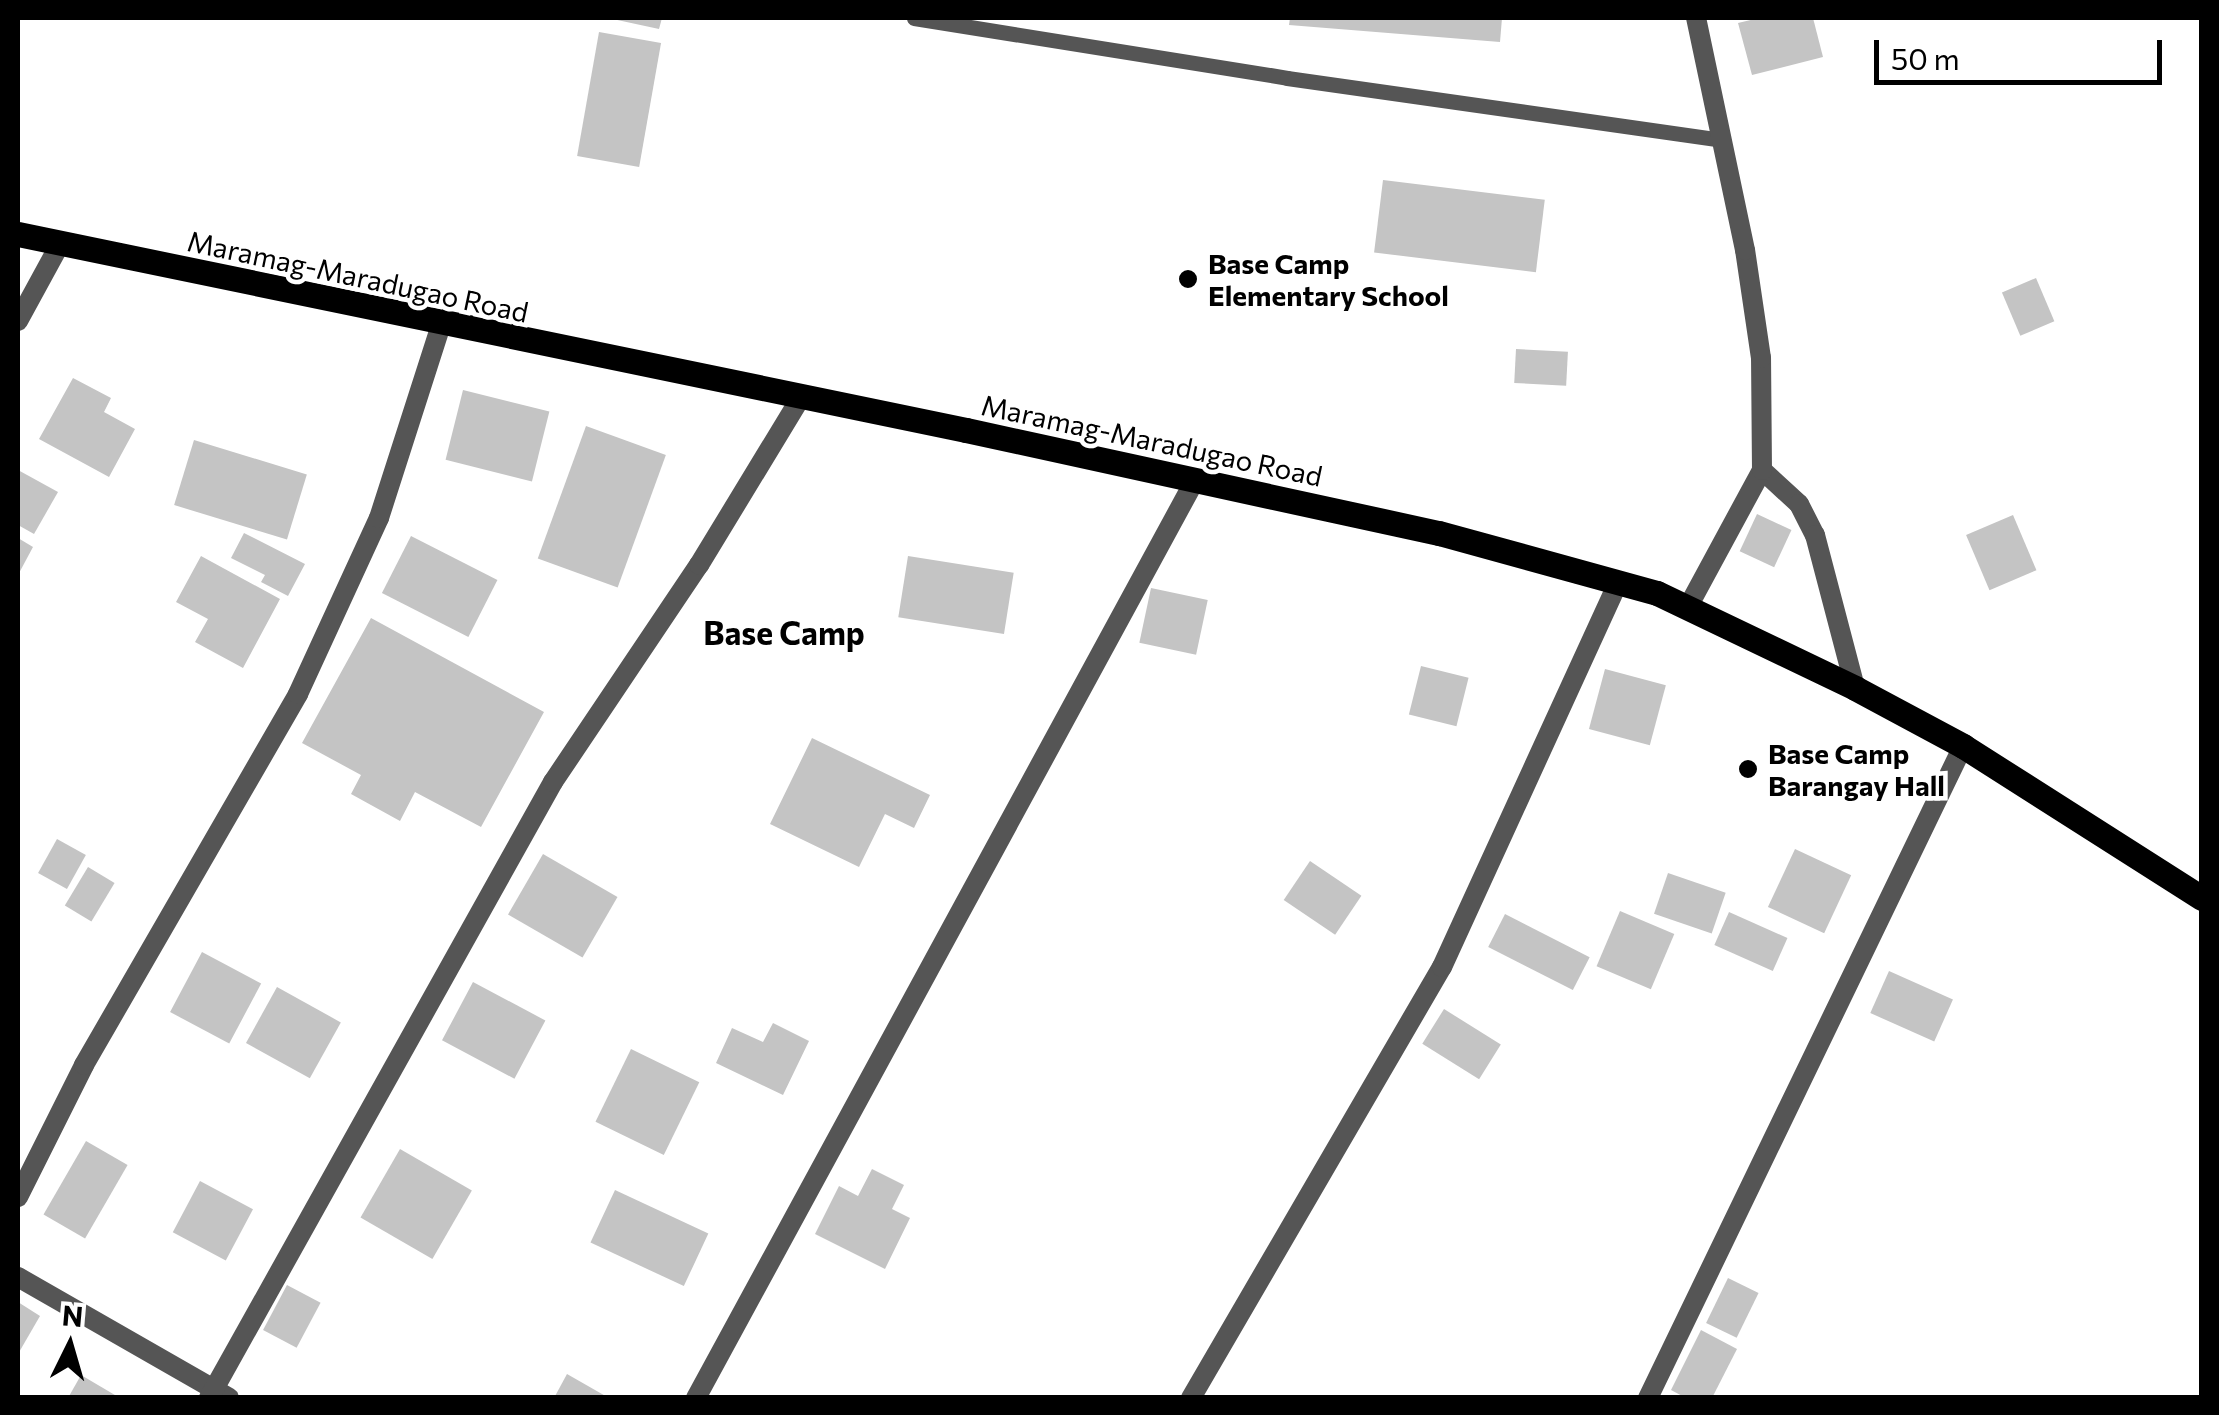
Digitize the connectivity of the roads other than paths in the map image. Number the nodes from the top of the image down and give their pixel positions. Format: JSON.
{"nodes":[{"id":1,"x":914,"y":18,"type":"edge"},
{"id":2,"x":1696,"y":18,"type":"edge"},
{"id":3,"x":1722,"y":140,"type":"junction"},
{"id":4,"x":18,"y":234,"type":"edge"},
{"id":5,"x":60,"y":244,"type":"junction"},
{"id":6,"x":18,"y":321,"type":"edge"},
{"id":7,"x":441,"y":325,"type":"junction"},
{"id":8,"x":801,"y":396,"type":"junction"},
{"id":9,"x":1762,"y":470,"type":"junction"},
{"id":10,"x":1195,"y":480,"type":"junction"},
{"id":11,"x":1618,"y":582,"type":"junction"},
{"id":12,"x":1690,"y":606,"type":"junction"},
{"id":13,"x":1855,"y":688,"type":"junction"},
{"id":14,"x":1964,"y":746,"type":"junction"},
{"id":15,"x":2202,"y":898,"type":"edge"},
{"id":16,"x":18,"y":1197,"type":"edge"},
{"id":17,"x":18,"y":1277,"type":"edge"},
{"id":18,"x":217,"y":1395,"type":"edge"},
{"id":19,"x":696,"y":1398,"type":"edge"},
{"id":20,"x":1191,"y":1398,"type":"edge"},
{"id":21,"x":1648,"y":1398,"type":"edge"}],
"edges":[{"from":1,"to":3,"type":"lane"},
{"from":2,"to":3,"type":"street"},
{"from":3,"to":9,"type":"street"},
{"from":4,"to":5,"type":"main road","name":"Maramag-Maradugao Road"},
{"from":5,"to":6,"type":"street"},
{"from":5,"to":7,"type":"main road","name":"Maramag-Maradugao Road"},
{"from":7,"to":8,"type":"main road","name":"Maramag-Maradugao Road"},
{"from":7,"to":16,"type":"street"},
{"from":8,"to":10,"type":"main road","name":"Maramag-Maradugao Road"},
{"from":8,"to":18,"type":"street"},
{"from":9,"to":12,"type":"street"},
{"from":9,"to":13,"type":"street"},
{"from":10,"to":11,"type":"main road","name":"Maramag-Maradugao Road"},
{"from":10,"to":19,"type":"street"},
{"from":11,"to":12,"type":"main road","name":"Maramag-Maradugao Road"},
{"from":11,"to":20,"type":"street"},
{"from":12,"to":13,"type":"main road","name":"Maramag-Maradugao Road"},
{"from":13,"to":14,"type":"main road","name":"Maramag-Maradugao Road"},
{"from":14,"to":15,"type":"main road","name":"Maramag-Maradugao Road"},
{"from":14,"to":21,"type":"street"},
{"from":17,"to":18,"type":"street"}]}
